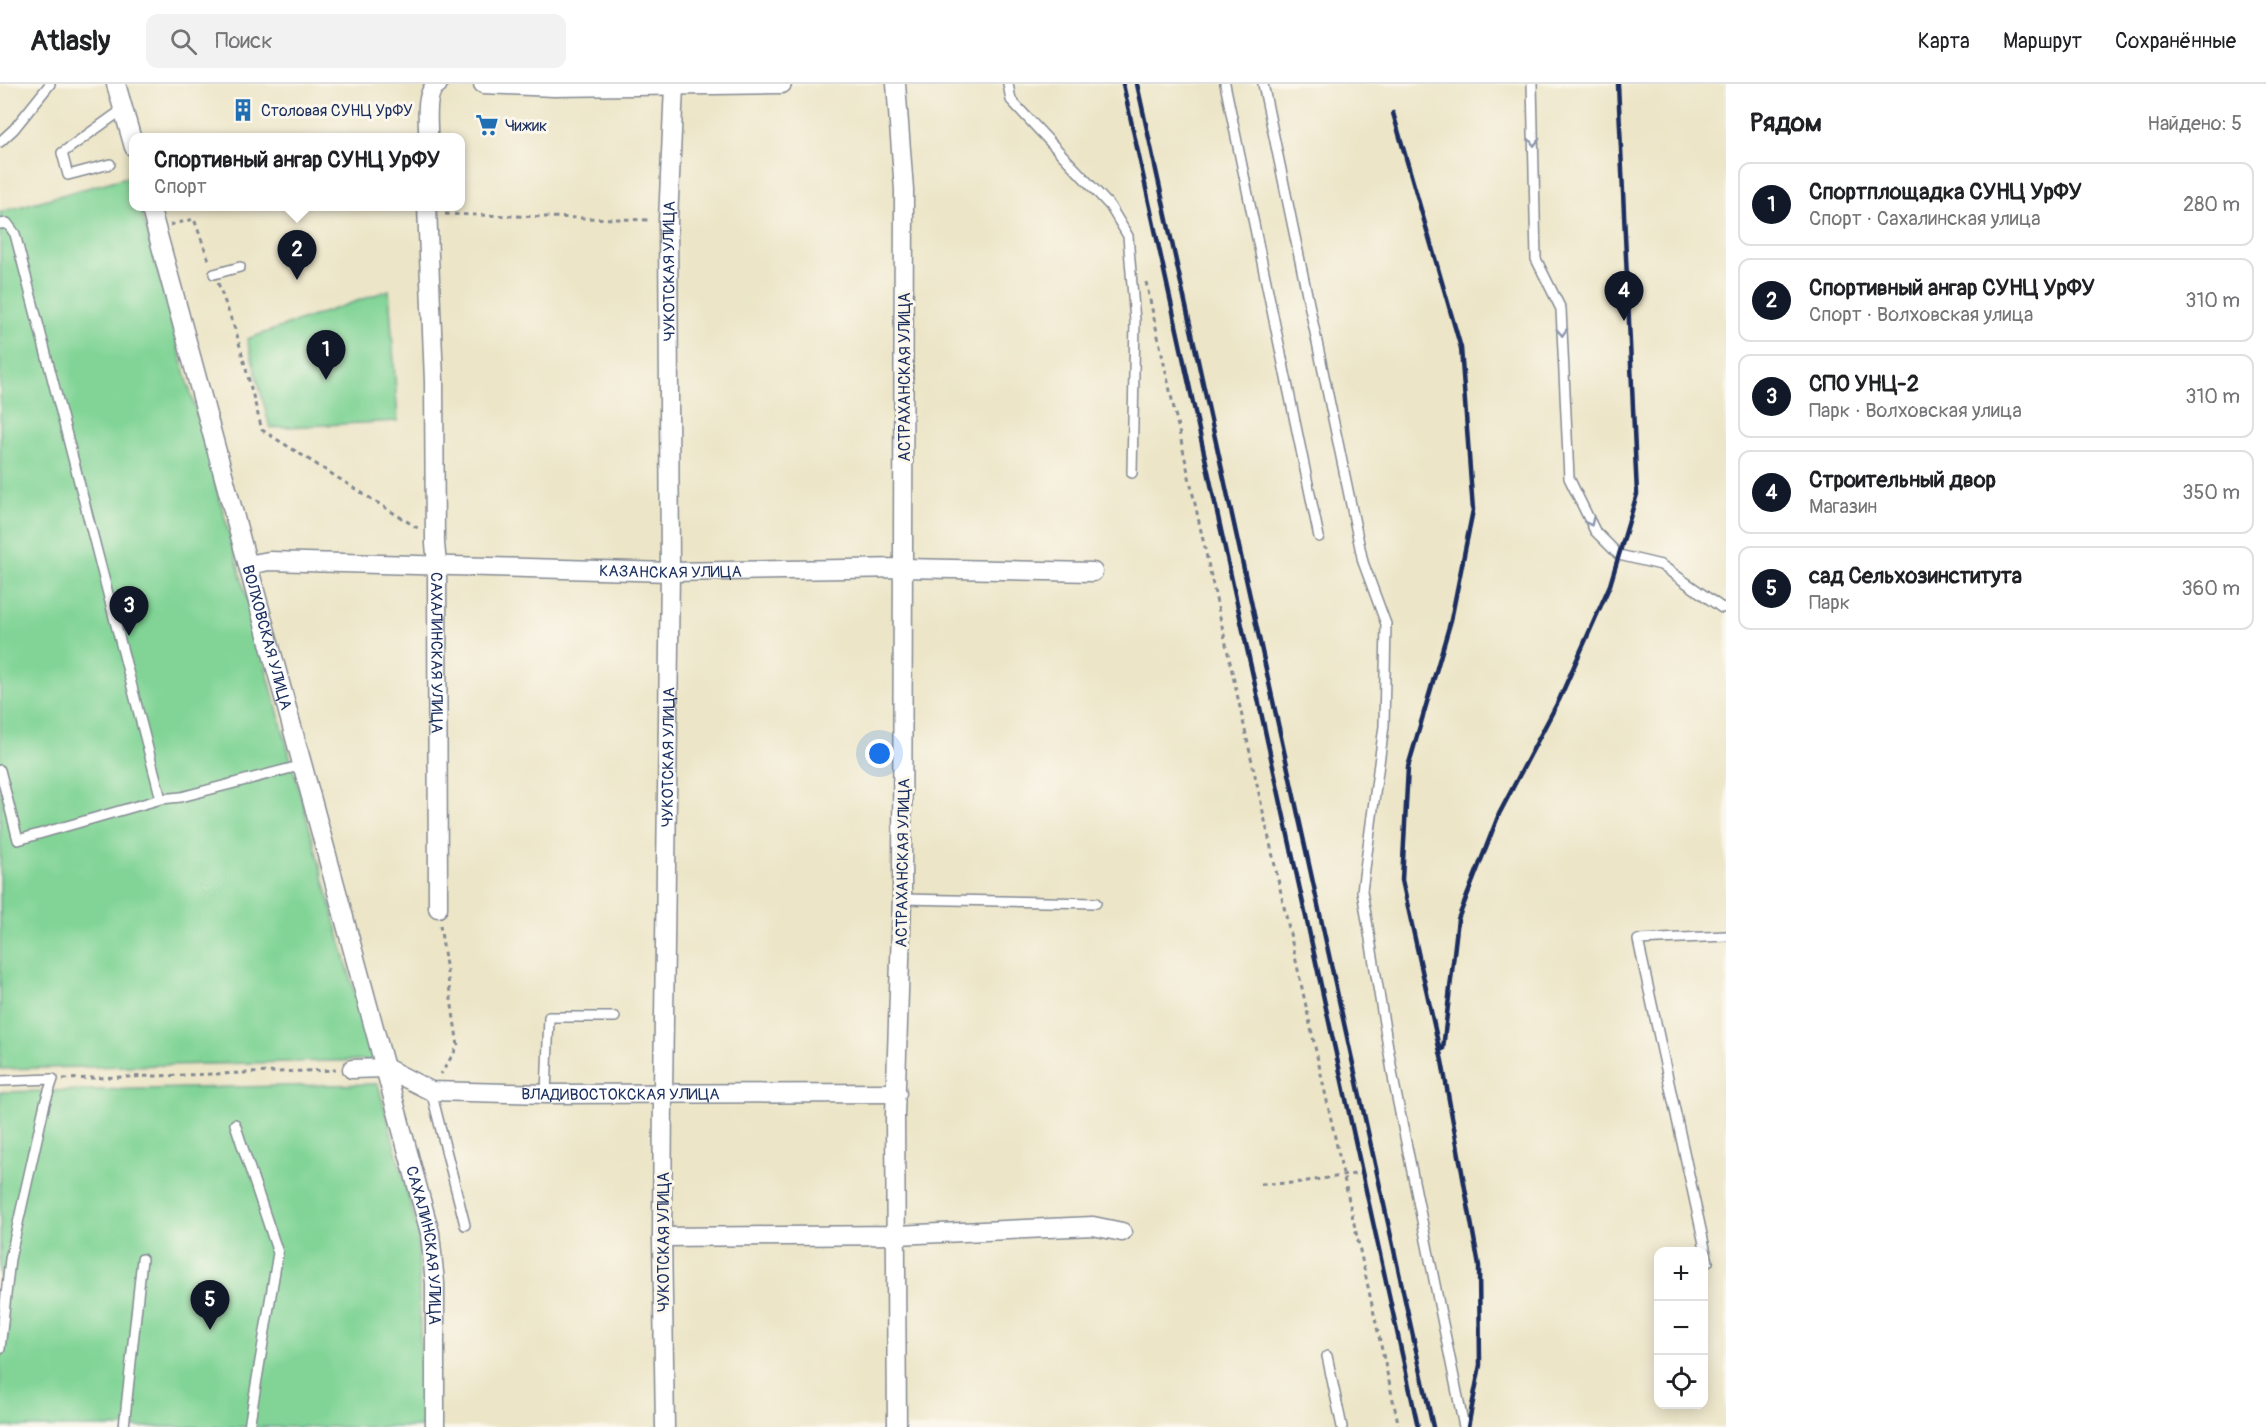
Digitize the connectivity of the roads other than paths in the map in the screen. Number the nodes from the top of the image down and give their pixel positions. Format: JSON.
{"nodes":[{"id":1,"x":50,"y":84,"type":"edge"},
{"id":2,"x":116,"y":84,"type":"edge"},
{"id":3,"x":483,"y":84,"type":"edge"},
{"id":4,"x":782,"y":84,"type":"edge"},
{"id":5,"x":896,"y":84,"type":"edge"},
{"id":6,"x":1008,"y":84,"type":"edge"},
{"id":7,"x":1225,"y":84,"type":"edge"},
{"id":8,"x":1263,"y":84,"type":"edge"},
{"id":9,"x":1532,"y":84,"type":"edge"},
{"id":10,"x":436,"y":85,"type":"edge"},
{"id":11,"x":674,"y":86,"type":"junction"},
{"id":12,"x":124,"y":113,"type":"junction"},
{"id":13,"x":130,"y":133,"type":"edge"},
{"id":14,"x":428,"y":133,"type":"edge"},
{"id":15,"x":0,"y":142,"type":"edge"},
{"id":16,"x":110,"y":164,"type":"dead end"},
{"id":17,"x":151,"y":211,"type":"edge"},
{"id":18,"x":427,"y":211,"type":"edge"},
{"id":19,"x":0,"y":224,"type":"edge"},
{"id":20,"x":240,"y":267,"type":"dead end"},
{"id":21,"x":214,"y":274,"type":"road end"},
{"id":22,"x":1132,"y":473,"type":"dead end"},
{"id":23,"x":1319,"y":537,"type":"dead end"},
{"id":24,"x":437,"y":564,"type":"junction"},
{"id":25,"x":248,"y":565,"type":"junction"},
{"id":26,"x":904,"y":568,"type":"junction"},
{"id":27,"x":670,"y":572,"type":"junction"},
{"id":28,"x":1093,"y":572,"type":"dead end"},
{"id":29,"x":1726,"y":607,"type":"edge"},
{"id":30,"x":303,"y":765,"type":"junction"},
{"id":31,"x":0,"y":771,"type":"edge"},
{"id":32,"x":161,"y":799,"type":"junction"},
{"id":33,"x":902,"y":899,"type":"junction"},
{"id":34,"x":1096,"y":903,"type":"dead end"},
{"id":35,"x":438,"y":908,"type":"road end"},
{"id":36,"x":1726,"y":936,"type":"edge"},
{"id":37,"x":615,"y":1017,"type":"dead end"},
{"id":38,"x":386,"y":1068,"type":"junction"},
{"id":39,"x":352,"y":1069,"type":"road end"},
{"id":40,"x":0,"y":1081,"type":"edge"},
{"id":41,"x":431,"y":1091,"type":"junction"},
{"id":42,"x":663,"y":1092,"type":"junction"},
{"id":43,"x":897,"y":1092,"type":"junction"},
{"id":44,"x":546,"y":1094,"type":"junction"},
{"id":45,"x":235,"y":1124,"type":"dead end"},
{"id":46,"x":465,"y":1225,"type":"dead end"},
{"id":47,"x":1122,"y":1232,"type":"dead end"},
{"id":48,"x":897,"y":1235,"type":"junction"},
{"id":49,"x":662,"y":1237,"type":"junction"},
{"id":50,"x":1705,"y":1247,"type":"edge"},
{"id":51,"x":142,"y":1259,"type":"dead end"},
{"id":52,"x":0,"y":1349,"type":"edge"},
{"id":53,"x":1327,"y":1356,"type":"dead end"},
{"id":54,"x":124,"y":1427,"type":"edge"},
{"id":55,"x":249,"y":1427,"type":"edge"},
{"id":56,"x":435,"y":1427,"type":"edge"},
{"id":57,"x":665,"y":1427,"type":"edge"},
{"id":58,"x":897,"y":1427,"type":"edge"},
{"id":59,"x":1342,"y":1427,"type":"edge"},
{"id":60,"x":1464,"y":1427,"type":"edge"}],
"edges":[{"from":1,"to":15,"type":"lane"},
{"from":2,"to":12,"type":"street"},
{"from":3,"to":11,"type":"street"},
{"from":4,"to":11,"type":"street"},
{"from":5,"to":26,"type":"street","name":"АСТРАХАНСКАЯ УЛИЦА"},
{"from":6,"to":22,"type":"lane"},
{"from":7,"to":23,"type":"lane"},
{"from":8,"to":60,"type":"lane"},
{"from":9,"to":29,"type":"lane","one_way":true},
{"from":10,"to":14,"type":"street"},
{"from":11,"to":27,"type":"street","name":"ЧУКОТСКАЯ УЛИЦА"},
{"from":12,"to":13,"type":"street"},
{"from":12,"to":16,"type":"lane"},
{"from":17,"to":25,"type":"street","name":"ВОЛХОВСКАЯ УЛИЦА"},
{"from":18,"to":24,"type":"street","name":"САХАЛИНСКАЯ УЛИЦА"},
{"from":19,"to":32,"type":"lane"},
{"from":20,"to":21,"type":"lane"},
{"from":24,"to":25,"type":"street","name":"КАЗАНСКАЯ УЛИЦА"},
{"from":24,"to":27,"type":"street","name":"КАЗАНСКАЯ УЛИЦА"},
{"from":24,"to":35,"type":"street","name":"САХАЛИНСКАЯ УЛИЦА"},
{"from":25,"to":30,"type":"street","name":"ВОЛХОВСКАЯ УЛИЦА"},
{"from":26,"to":27,"type":"street","name":"КАЗАНСКАЯ УЛИЦА"},
{"from":26,"to":28,"type":"street","name":"КАЗАНСКАЯ УЛИЦА"},
{"from":26,"to":33,"type":"street","name":"АСТРАХАНСКАЯ УЛИЦА"},
{"from":27,"to":42,"type":"street","name":"ЧУКОТСКАЯ УЛИЦА"},
{"from":30,"to":32,"type":"lane"},
{"from":30,"to":38,"type":"street","name":"ВОЛХОВСКАЯ УЛИЦА"},
{"from":31,"to":32,"type":"lane"},
{"from":33,"to":34,"type":"lane"},
{"from":33,"to":43,"type":"street","name":"АСТРАХАНСКАЯ УЛИЦА"},
{"from":36,"to":50,"type":"lane"},
{"from":37,"to":44,"type":"lane"},
{"from":38,"to":39,"type":"street","name":"ВЛАДИВОСТОКСКАЯ УЛИЦА"},
{"from":38,"to":41,"type":"street","name":"ВЛАДИВОСТОКСКАЯ УЛИЦА"},
{"from":38,"to":56,"type":"street","name":"САХАЛИНСКАЯ УЛИЦА"},
{"from":40,"to":52,"type":"lane"},
{"from":41,"to":44,"type":"street","name":"ВЛАДИВОСТОКСКАЯ УЛИЦА"},
{"from":41,"to":46,"type":"lane"},
{"from":42,"to":43,"type":"street","name":"ВЛАДИВОСТОКСКАЯ УЛИЦА"},
{"from":42,"to":44,"type":"street","name":"ВЛАДИВОСТОКСКАЯ УЛИЦА"},
{"from":42,"to":49,"type":"street","name":"ЧУКОТСКАЯ УЛИЦА"},
{"from":43,"to":48,"type":"street","name":"АСТРАХАНСКАЯ УЛИЦА"},
{"from":45,"to":55,"type":"lane"},
{"from":47,"to":48,"type":"street"},
{"from":48,"to":49,"type":"street"},
{"from":48,"to":58,"type":"street","name":"АСТРАХАНСКАЯ УЛИЦА"},
{"from":49,"to":57,"type":"street","name":"ЧУКОТСКАЯ УЛИЦА"},
{"from":51,"to":54,"type":"lane"},
{"from":53,"to":59,"type":"lane"}]}
